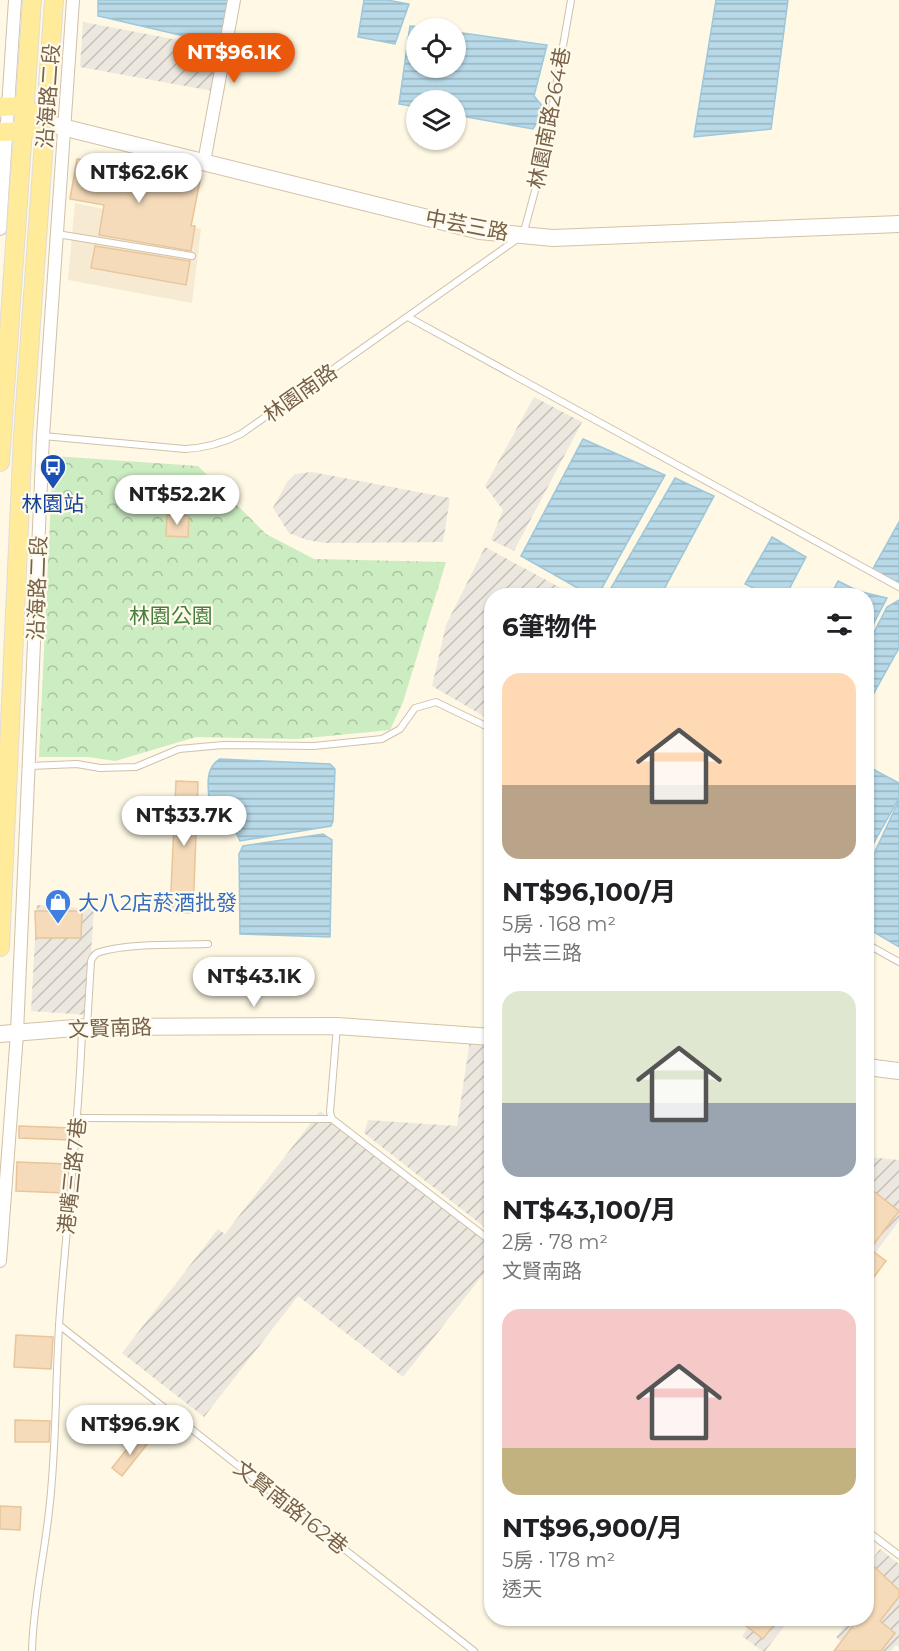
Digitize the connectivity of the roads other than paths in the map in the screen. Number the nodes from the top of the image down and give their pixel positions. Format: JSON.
{"nodes":[{"id":1,"x":15,"y":0,"type":"edge"},
{"id":2,"x":32,"y":0,"type":"edge"},
{"id":3,"x":54,"y":0,"type":"edge"},
{"id":4,"x":73,"y":0,"type":"edge"},
{"id":5,"x":234,"y":0,"type":"edge"},
{"id":6,"x":571,"y":0,"type":"edge"},
{"id":7,"x":10,"y":107,"type":"edge"},
{"id":8,"x":46,"y":123,"type":"junction"},
{"id":9,"x":65,"y":129,"type":"junction"},
{"id":10,"x":10,"y":132,"type":"edge"},
{"id":11,"x":204,"y":162,"type":"junction"},
{"id":12,"x":899,"y":224,"type":"edge"},
{"id":13,"x":0,"y":229,"type":"edge"},
{"id":14,"x":56,"y":234,"type":"junction"},
{"id":15,"x":523,"y":235,"type":"junction"},
{"id":16,"x":192,"y":256,"type":"dead end"},
{"id":17,"x":408,"y":316,"type":"junction"},
{"id":18,"x":0,"y":435,"type":"edge"},
{"id":19,"x":24,"y":436,"type":"junction"},
{"id":20,"x":43,"y":436,"type":"junction"},
{"id":21,"x":0,"y":462,"type":"edge"},
{"id":22,"x":899,"y":587,"type":"edge"},
{"id":23,"x":484,"y":725,"type":"edge"},
{"id":24,"x":30,"y":766,"type":"junction"},
{"id":25,"x":4,"y":771,"type":"edge"},
{"id":26,"x":208,"y":944,"type":"dead end"},
{"id":27,"x":0,"y":946,"type":"edge"},
{"id":28,"x":874,"y":948,"type":"edge"},
{"id":29,"x":899,"y":962,"type":"edge"},
{"id":30,"x":337,"y":1026,"type":"junction"},
{"id":31,"x":85,"y":1028,"type":"junction"},
{"id":32,"x":8,"y":1033,"type":"edge"},
{"id":33,"x":484,"y":1035,"type":"edge"},
{"id":34,"x":874,"y":1068,"type":"edge"},
{"id":35,"x":899,"y":1071,"type":"edge"},
{"id":36,"x":79,"y":1118,"type":"junction"},
{"id":37,"x":332,"y":1119,"type":"junction"},
{"id":38,"x":484,"y":1236,"type":"edge"},
{"id":39,"x":0,"y":1261,"type":"edge"},
{"id":40,"x":59,"y":1325,"type":"junction"},
{"id":41,"x":874,"y":1536,"type":"edge"},
{"id":42,"x":899,"y":1555,"type":"edge"},
{"id":43,"x":32,"y":1651,"type":"edge"},
{"id":44,"x":474,"y":1651,"type":"edge"}],
"edges":[{"from":1,"to":7,"type":"street","name":"沿海路二段"},
{"from":2,"to":7,"type":"main road","name":"沿海路二段"},
{"from":3,"to":8,"type":"main road","name":"沿海路二段"},
{"from":4,"to":9,"type":"street","name":"沿海路二段"},
{"from":5,"to":11,"type":"street"},
{"from":6,"to":15,"type":"lane","name":"林園南路264巷"},
{"from":7,"to":8,"type":"main road"},
{"from":7,"to":10,"type":"main road","name":"沿海路二段"},
{"from":8,"to":9,"type":"street","name":"中芸三路"},
{"from":8,"to":10,"type":"main road"},
{"from":8,"to":19,"type":"main road","name":"沿海路二段"},
{"from":9,"to":11,"type":"street","name":"中芸三路"},
{"from":9,"to":14,"type":"street","name":"沿海路二段"},
{"from":10,"to":13,"type":"street","name":"沿海路二段"},
{"from":10,"to":18,"type":"main road","name":"沿海路二段"},
{"from":11,"to":15,"type":"street","name":"中芸三路"},
{"from":12,"to":15,"type":"street","name":"中芸三路"},
{"from":14,"to":16,"type":"lane"},
{"from":14,"to":20,"type":"street","name":"沿海路二段"},
{"from":15,"to":17,"type":"lane","name":"林園南路"},
{"from":17,"to":20,"type":"lane","name":"林園南路"},
{"from":17,"to":22,"type":"lane"},
{"from":18,"to":19,"type":"street"},
{"from":18,"to":21,"type":"main road","name":"沿海路二段"},
{"from":19,"to":20,"type":"street"},
{"from":19,"to":25,"type":"main road","name":"沿海路二段"},
{"from":20,"to":24,"type":"street","name":"沿海路二段"},
{"from":23,"to":24,"type":"lane"},
{"from":24,"to":25,"type":"street"},
{"from":24,"to":32,"type":"street","name":"沿海路二段"},
{"from":25,"to":27,"type":"main road","name":"沿海路二段"},
{"from":26,"to":31,"type":"lane"},
{"from":28,"to":29,"type":"lane"},
{"from":30,"to":31,"type":"street","name":"文賢南路"},
{"from":30,"to":33,"type":"street","name":"文賢南路"},
{"from":30,"to":37,"type":"lane"},
{"from":31,"to":32,"type":"street","name":"文賢南路"},
{"from":31,"to":36,"type":"lane","name":"港嘴三路7巷"},
{"from":32,"to":39,"type":"street","name":"沿海路二段"},
{"from":34,"to":35,"type":"street"},
{"from":36,"to":37,"type":"lane"},
{"from":36,"to":40,"type":"lane","name":"港嘴三路7巷"},
{"from":37,"to":38,"type":"lane"},
{"from":40,"to":43,"type":"lane"},
{"from":40,"to":44,"type":"lane","name":"文賢南路162巷"},
{"from":41,"to":42,"type":"lane"}]}
